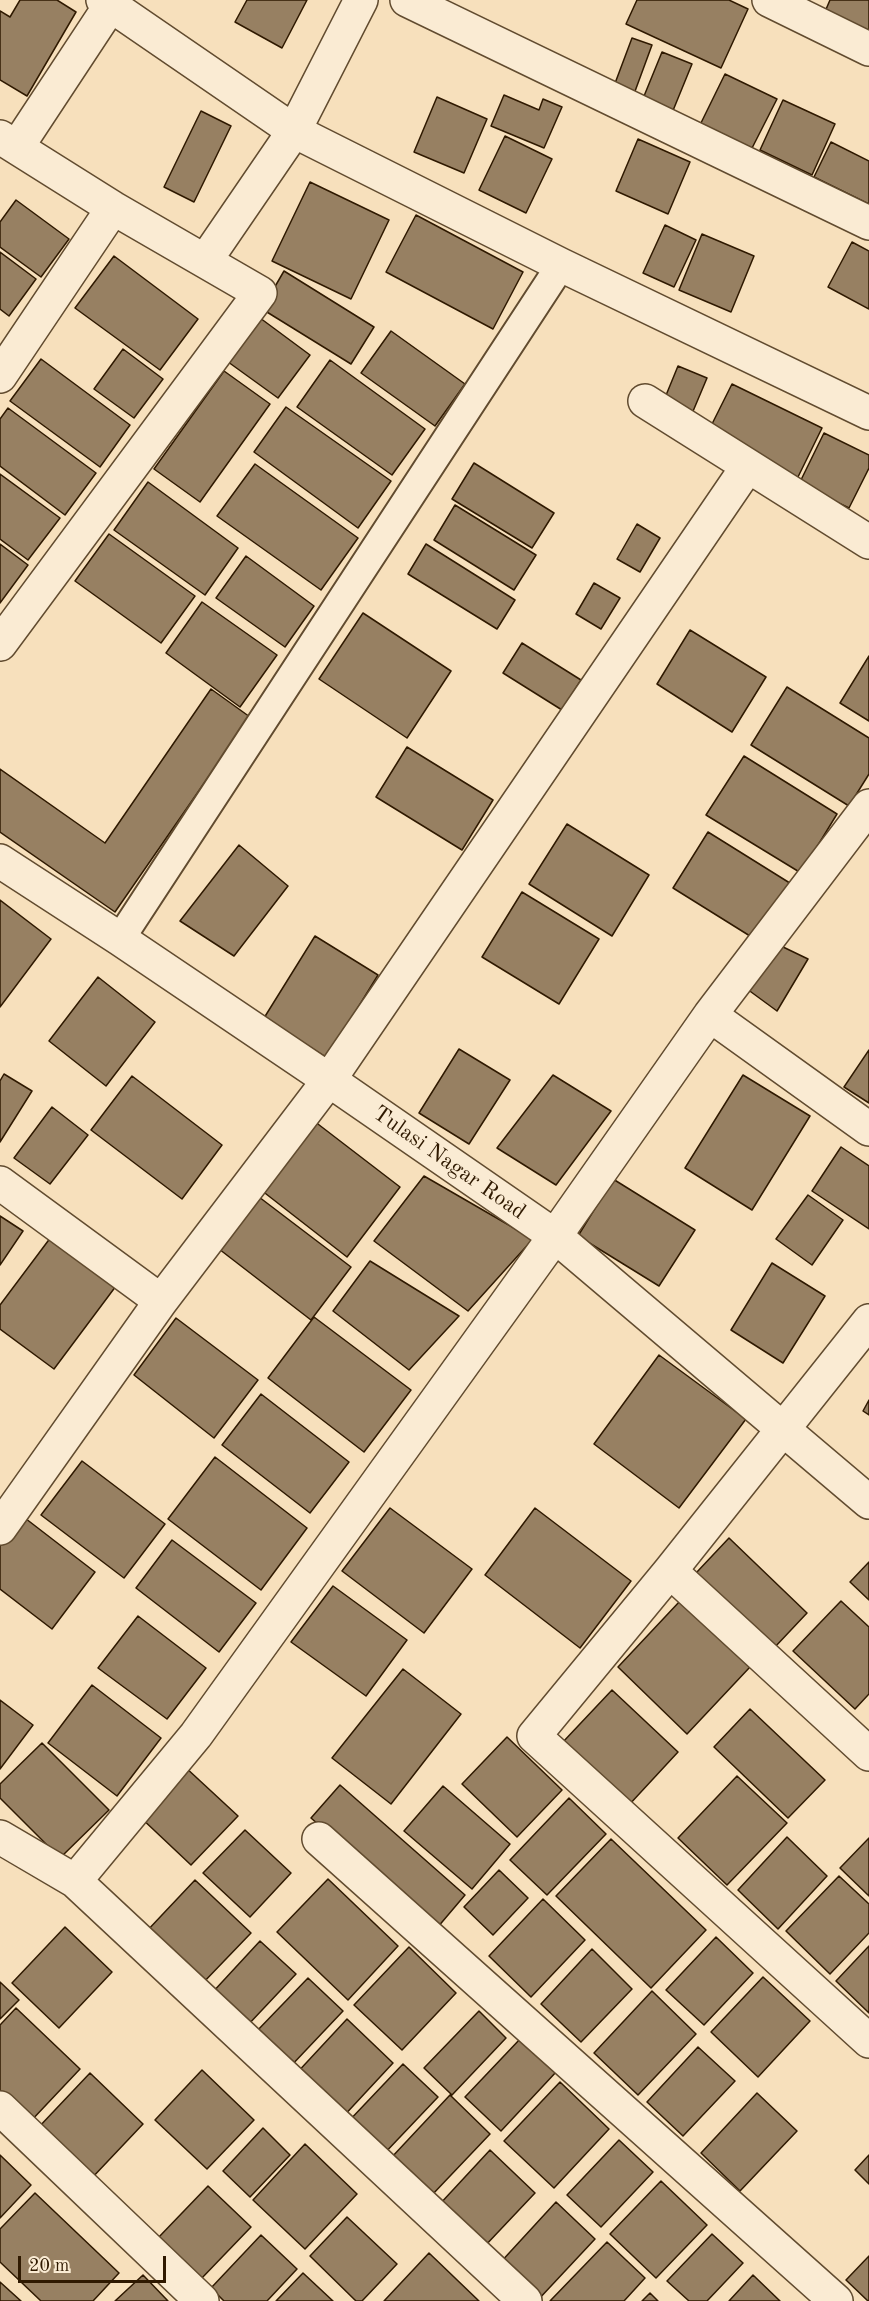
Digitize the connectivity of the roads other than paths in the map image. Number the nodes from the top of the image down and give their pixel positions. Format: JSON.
{"nodes":[{"id":1,"x":361,"y":0,"type":"edge"},
{"id":2,"x":407,"y":0,"type":"edge"},
{"id":3,"x":769,"y":0,"type":"edge"},
{"id":4,"x":109,"y":2,"type":"edge"},
{"id":5,"x":869,"y":49,"type":"edge"},
{"id":6,"x":294,"y":131,"type":"junction"},
{"id":7,"x":9,"y":142,"type":"edge"},
{"id":8,"x":113,"y":208,"type":"junction"},
{"id":9,"x":869,"y":223,"type":"edge"},
{"id":10,"x":205,"y":261,"type":"junction"},
{"id":11,"x":561,"y":265,"type":"junction"},
{"id":12,"x":0,"y":376,"type":"edge"},
{"id":13,"x":645,"y":401,"type":"dead end"},
{"id":14,"x":869,"y":413,"type":"edge"},
{"id":15,"x":748,"y":466,"type":"junction"},
{"id":16,"x":866,"y":530,"type":"edge"},
{"id":17,"x":0,"y":645,"type":"edge"},
{"id":18,"x":869,"y":806,"type":"edge"},
{"id":19,"x":0,"y":861,"type":"edge"},
{"id":20,"x":120,"y":939,"type":"junction"},
{"id":21,"x":710,"y":1015,"type":"junction"},
{"id":22,"x":329,"y":1080,"type":"junction"},
{"id":23,"x":869,"y":1129,"type":"edge"},
{"id":24,"x":0,"y":1183,"type":"edge"},
{"id":25,"x":555,"y":1236,"type":"junction"},
{"id":26,"x":161,"y":1301,"type":"junction"},
{"id":27,"x":869,"y":1321,"type":"edge"},
{"id":28,"x":783,"y":1431,"type":"junction"},
{"id":29,"x":869,"y":1502,"type":"edge"},
{"id":30,"x":0,"y":1528,"type":"edge"},
{"id":31,"x":670,"y":1571,"type":"junction"},
{"id":32,"x":869,"y":1754,"type":"edge"},
{"id":33,"x":0,"y":1837,"type":"edge"},
{"id":34,"x":319,"y":1839,"type":"dead end"},
{"id":35,"x":75,"y":1881,"type":"junction"},
{"id":36,"x":869,"y":2041,"type":"edge"},
{"id":37,"x":0,"y":2108,"type":"edge"},
{"id":38,"x":202,"y":2301,"type":"edge"},
{"id":39,"x":525,"y":2301,"type":"edge"},
{"id":40,"x":836,"y":2301,"type":"edge"}],
"edges":[{"from":1,"to":6,"type":"street"},
{"from":2,"to":9,"type":"street"},
{"from":3,"to":5,"type":"street"},
{"from":4,"to":6,"type":"street"},
{"from":4,"to":7,"type":"street"},
{"from":6,"to":10,"type":"street"},
{"from":6,"to":11,"type":"street"},
{"from":7,"to":8,"type":"street"},
{"from":8,"to":10,"type":"street"},
{"from":8,"to":12,"type":"street"},
{"from":10,"to":17,"type":"street"},
{"from":11,"to":14,"type":"street"},
{"from":11,"to":20,"type":"lane"},
{"from":13,"to":15,"type":"street"},
{"from":15,"to":16,"type":"street"},
{"from":15,"to":22,"type":"street"},
{"from":18,"to":21,"type":"street"},
{"from":19,"to":20,"type":"street","name":"Tulasi Nagar Road"},
{"from":20,"to":22,"type":"street","name":"Tulasi Nagar Road"},
{"from":21,"to":23,"type":"street"},
{"from":21,"to":25,"type":"street"},
{"from":22,"to":25,"type":"street","name":"Tulasi Nagar Road"},
{"from":22,"to":26,"type":"street"},
{"from":24,"to":26,"type":"street"},
{"from":25,"to":28,"type":"street","name":"Tulasi Nagar Road"},
{"from":25,"to":35,"type":"street"},
{"from":26,"to":30,"type":"street"},
{"from":27,"to":28,"type":"street"},
{"from":28,"to":29,"type":"street","name":"Tulasi Nagar Road"},
{"from":28,"to":31,"type":"street"},
{"from":31,"to":32,"type":"street"},
{"from":31,"to":36,"type":"street"},
{"from":33,"to":35,"type":"street"},
{"from":34,"to":40,"type":"street"},
{"from":35,"to":39,"type":"street"},
{"from":37,"to":38,"type":"street"}]}
